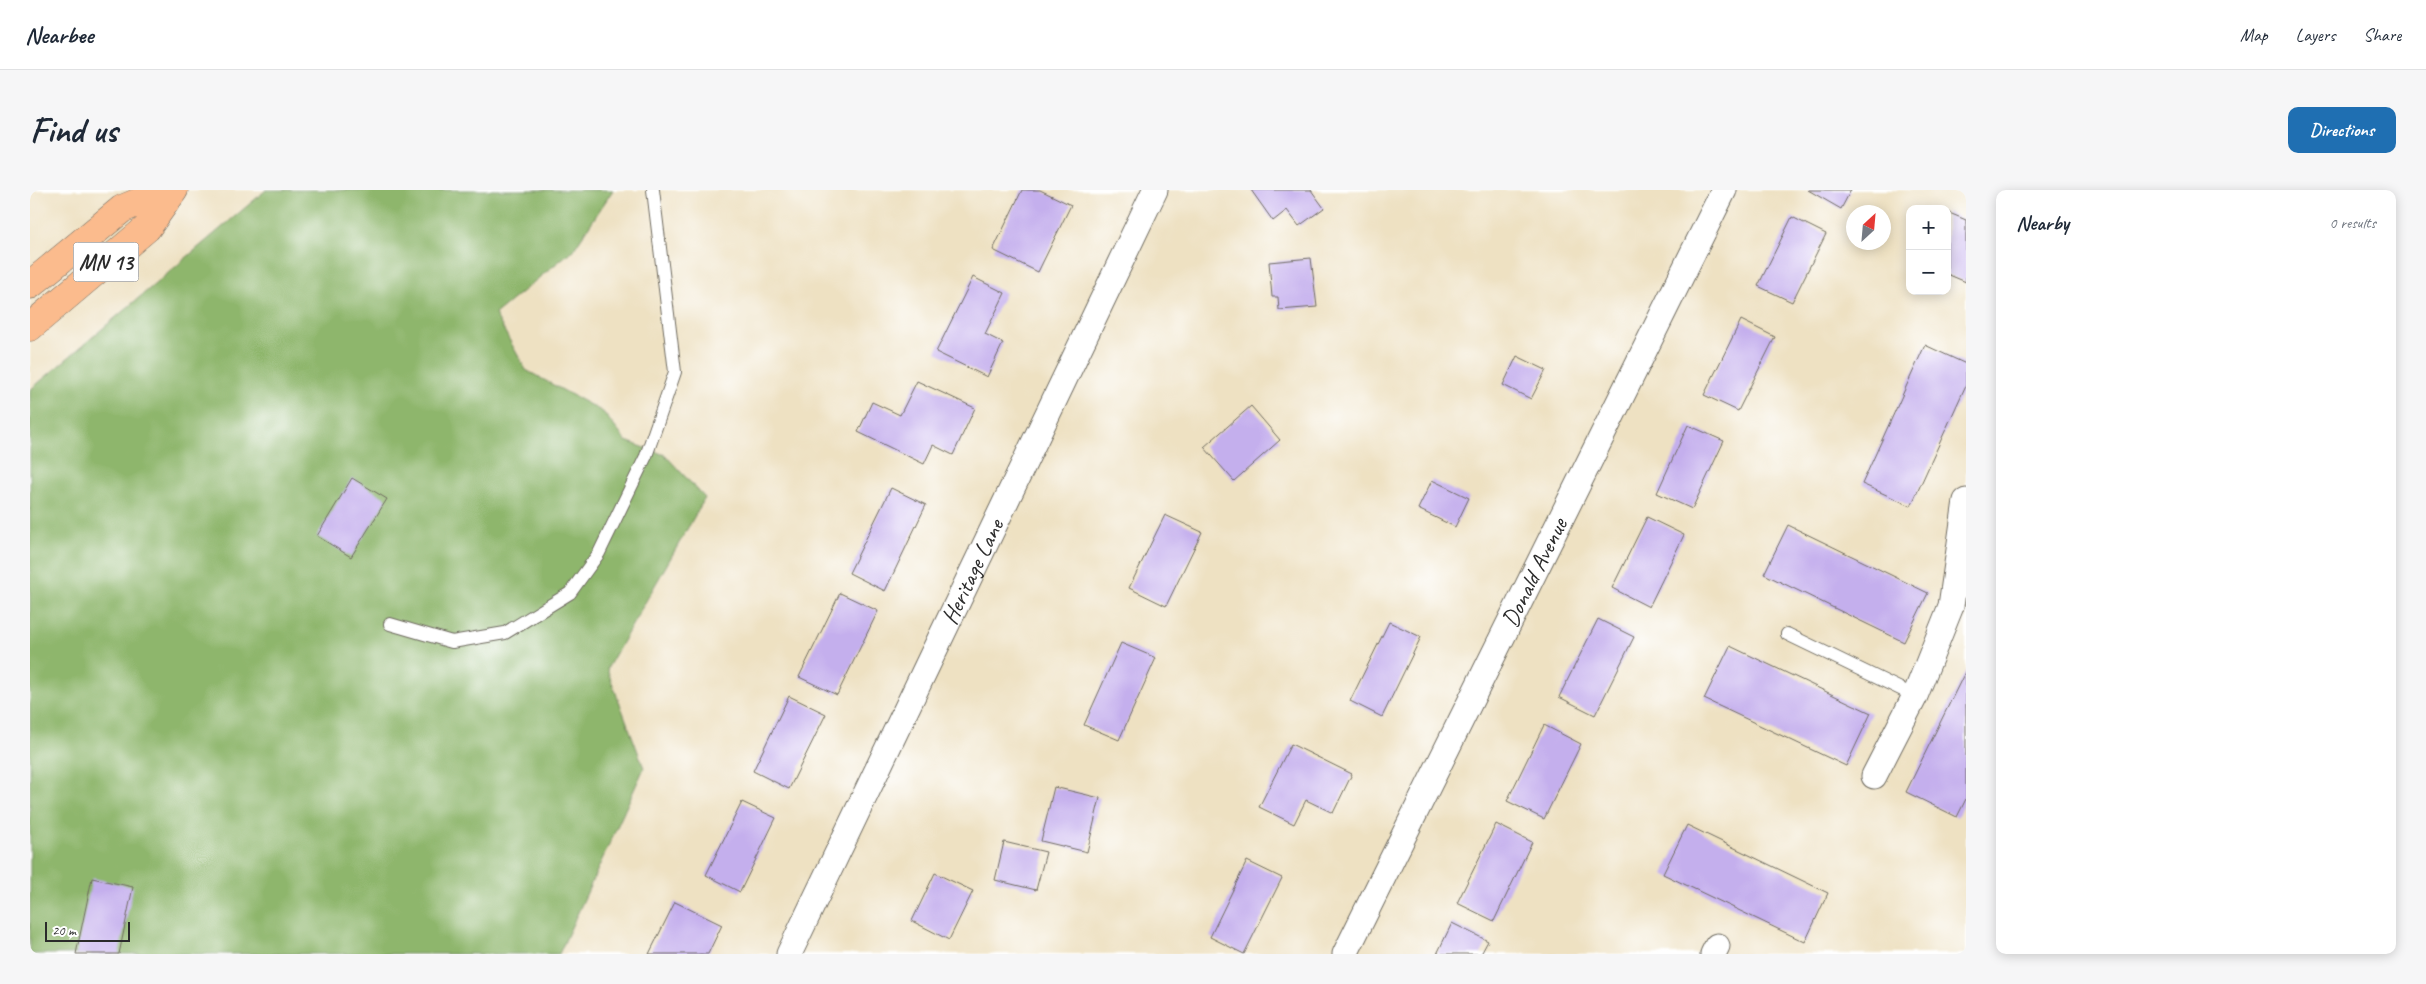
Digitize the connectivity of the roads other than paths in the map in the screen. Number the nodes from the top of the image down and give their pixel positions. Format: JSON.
{"nodes":[{"id":1,"x":167,"y":190,"type":"edge"},
{"id":2,"x":174,"y":190,"type":"edge"},
{"id":3,"x":653,"y":190,"type":"edge"},
{"id":4,"x":1155,"y":190,"type":"edge"},
{"id":5,"x":1724,"y":190,"type":"edge"},
{"id":6,"x":30,"y":285,"type":"edge"},
{"id":7,"x":30,"y":327,"type":"edge"},
{"id":8,"x":1966,"y":501,"type":"edge"},
{"id":9,"x":390,"y":624,"type":"dead end"},
{"id":10,"x":1787,"y":634,"type":"dead end"},
{"id":11,"x":1915,"y":696,"type":"junction"},
{"id":12,"x":1874,"y":776,"type":"dead end"},
{"id":13,"x":789,"y":954,"type":"edge"},
{"id":14,"x":1345,"y":954,"type":"edge"}],
"edges":[{"from":1,"to":6,"type":"highway","number":"MN 13"},
{"from":2,"to":7,"type":"highway","number":"MN 13"},
{"from":3,"to":9,"type":"lane"},
{"from":4,"to":13,"type":"street","name":"Heritage Lane"},
{"from":5,"to":14,"type":"street","name":"Donald Avenue"},
{"from":8,"to":11,"type":"street"},
{"from":10,"to":11,"type":"lane"},
{"from":11,"to":12,"type":"street"}]}
